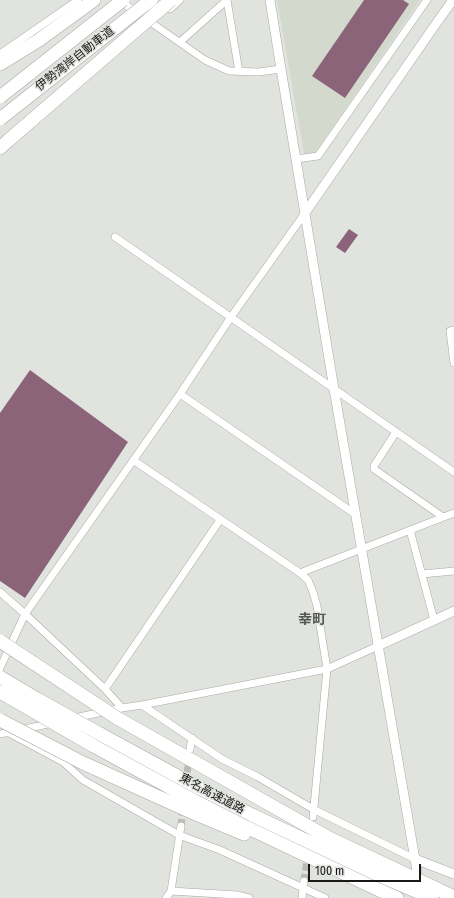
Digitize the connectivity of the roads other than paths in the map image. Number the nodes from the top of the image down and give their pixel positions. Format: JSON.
{"nodes":[{"id":1,"x":78,"y":0,"type":"edge"},
{"id":2,"x":94,"y":0,"type":"edge"},
{"id":3,"x":118,"y":0,"type":"edge"},
{"id":4,"x":123,"y":0,"type":"edge"},
{"id":5,"x":151,"y":0,"type":"edge"},
{"id":6,"x":171,"y":0,"type":"edge"},
{"id":7,"x":180,"y":0,"type":"edge"},
{"id":8,"x":227,"y":0,"type":"edge"},
{"id":9,"x":270,"y":0,"type":"edge"},
{"id":10,"x":427,"y":0,"type":"edge"},
{"id":11,"x":453,"y":0,"type":"edge"},
{"id":12,"x":153,"y":24,"type":"junction"},
{"id":13,"x":38,"y":40,"type":"junction"},
{"id":14,"x":180,"y":42,"type":"junction"},
{"id":15,"x":0,"y":54,"type":"edge"},
{"id":16,"x":0,"y":64,"type":"edge"},
{"id":17,"x":0,"y":69,"type":"edge"},
{"id":18,"x":281,"y":69,"type":"junction"},
{"id":19,"x":239,"y":72,"type":"junction"},
{"id":20,"x":0,"y":97,"type":"edge"},
{"id":21,"x":0,"y":119,"type":"edge"},
{"id":22,"x":0,"y":148,"type":"edge"},
{"id":23,"x":0,"y":154,"type":"edge"},
{"id":24,"x":296,"y":160,"type":"junction"},
{"id":25,"x":305,"y":213,"type":"junction"},
{"id":26,"x":115,"y":237,"type":"dead end"},
{"id":27,"x":231,"y":317,"type":"junction"},
{"id":28,"x":454,"y":330,"type":"edge"},
{"id":29,"x":454,"y":363,"type":"edge"},
{"id":30,"x":334,"y":389,"type":"junction"},
{"id":31,"x":180,"y":394,"type":"junction"},
{"id":32,"x":396,"y":432,"type":"junction"},
{"id":33,"x":133,"y":460,"type":"junction"},
{"id":34,"x":454,"y":472,"type":"edge"},
{"id":35,"x":454,"y":513,"type":"edge"},
{"id":36,"x":355,"y":514,"type":"junction"},
{"id":37,"x":443,"y":517,"type":"junction"},
{"id":38,"x":220,"y":520,"type":"junction"},
{"id":39,"x":410,"y":530,"type":"junction"},
{"id":40,"x":362,"y":549,"type":"junction"},
{"id":41,"x":454,"y":571,"type":"edge"},
{"id":42,"x":300,"y":573,"type":"junction"},
{"id":43,"x":422,"y":574,"type":"junction"},
{"id":44,"x":0,"y":592,"type":"edge"},
{"id":45,"x":454,"y":611,"type":"edge"},
{"id":46,"x":25,"y":614,"type":"junction"},
{"id":47,"x":434,"y":620,"type":"junction"},
{"id":48,"x":0,"y":634,"type":"edge"},
{"id":49,"x":0,"y":641,"type":"edge"},
{"id":50,"x":378,"y":646,"type":"junction"},
{"id":51,"x":0,"y":668,"type":"edge"},
{"id":52,"x":327,"y":669,"type":"junction"},
{"id":53,"x":45,"y":671,"type":"junction"},
{"id":54,"x":0,"y":677,"type":"edge"},
{"id":55,"x":105,"y":689,"type":"junction"},
{"id":56,"x":0,"y":692,"type":"edge"},
{"id":57,"x":142,"y":705,"type":"junction"},
{"id":58,"x":120,"y":713,"type":"junction"},
{"id":59,"x":0,"y":720,"type":"edge"},
{"id":60,"x":9,"y":733,"type":"junction"},
{"id":61,"x":0,"y":734,"type":"edge"},
{"id":62,"x":192,"y":738,"type":"junction"},
{"id":63,"x":190,"y":749,"type":"tunnel mouth"},
{"id":64,"x":313,"y":808,"type":"junction"},
{"id":65,"x":313,"y":816,"type":"dead end"},
{"id":66,"x":181,"y":826,"type":"tunnel mouth"},
{"id":67,"x":179,"y":835,"type":"junction"},
{"id":68,"x":415,"y":859,"type":"junction"},
{"id":69,"x":417,"y":871,"type":"dead end"},
{"id":70,"x":454,"y":874,"type":"edge"},
{"id":71,"x":303,"y":885,"type":"junction"},
{"id":72,"x":379,"y":890,"type":"junction"},
{"id":73,"x":171,"y":891,"type":"junction"},
{"id":74,"x":166,"y":898,"type":"edge"},
{"id":75,"x":249,"y":898,"type":"edge"},
{"id":76,"x":302,"y":898,"type":"edge"},
{"id":77,"x":325,"y":898,"type":"edge"},
{"id":78,"x":397,"y":898,"type":"edge"},
{"id":79,"x":432,"y":898,"type":"edge"},
{"id":80,"x":454,"y":898,"type":"edge"}],
"edges":[{"from":1,"to":15,"type":"street"},
{"from":2,"to":13,"type":"highway"},
{"from":3,"to":12,"type":"street"},
{"from":4,"to":20,"type":"highway","name":"伊勢湾岸自動車道","bridge":true},
{"from":5,"to":21,"type":"highway","name":"伊勢湾岸自動車道","bridge":true},
{"from":6,"to":22,"type":"highway","bridge":true},
{"from":7,"to":12,"type":"street"},
{"from":8,"to":14,"type":"street"},
{"from":8,"to":19,"type":"street"},
{"from":9,"to":18,"type":"street"},
{"from":10,"to":24,"type":"street"},
{"from":11,"to":25,"type":"street"},
{"from":12,"to":14,"type":"street"},
{"from":12,"to":23,"type":"street"},
{"from":13,"to":16,"type":"highway"},
{"from":13,"to":17,"type":"highway"},
{"from":14,"to":19,"type":"street"},
{"from":18,"to":19,"type":"street"},
{"from":18,"to":24,"type":"street"},
{"from":24,"to":25,"type":"street"},
{"from":25,"to":27,"type":"street"},
{"from":25,"to":30,"type":"street"},
{"from":26,"to":27,"type":"street"},
{"from":27,"to":30,"type":"street"},
{"from":27,"to":31,"type":"street"},
{"from":28,"to":29,"type":"street"},
{"from":30,"to":32,"type":"street"},
{"from":30,"to":36,"type":"street"},
{"from":31,"to":33,"type":"street"},
{"from":31,"to":36,"type":"street"},
{"from":32,"to":34,"type":"street"},
{"from":32,"to":37,"type":"street"},
{"from":33,"to":38,"type":"street"},
{"from":33,"to":46,"type":"street"},
{"from":35,"to":37,"type":"street"},
{"from":36,"to":40,"type":"street"},
{"from":37,"to":39,"type":"street"},
{"from":38,"to":42,"type":"street"},
{"from":38,"to":55,"type":"street"},
{"from":39,"to":40,"type":"street"},
{"from":39,"to":43,"type":"street"},
{"from":40,"to":42,"type":"street"},
{"from":40,"to":50,"type":"street"},
{"from":41,"to":43,"type":"street"},
{"from":42,"to":52,"type":"street"},
{"from":43,"to":47,"type":"street"},
{"from":44,"to":46,"type":"street"},
{"from":45,"to":47,"type":"street"},
{"from":46,"to":51,"type":"street"},
{"from":46,"to":55,"type":"street"},
{"from":47,"to":50,"type":"street"},
{"from":48,"to":53,"type":"highway","bridge":true},
{"from":49,"to":53,"type":"highway","bridge":true},
{"from":50,"to":52,"type":"street"},
{"from":50,"to":68,"type":"street"},
{"from":52,"to":57,"type":"street"},
{"from":52,"to":64,"type":"street"},
{"from":53,"to":58,"type":"highway","bridge":true},
{"from":54,"to":79,"type":"highway","name":"東名高速道路","bridge":true},
{"from":55,"to":58,"type":"street"},
{"from":56,"to":72,"type":"highway","name":"東名高速道路","bridge":true},
{"from":57,"to":58,"type":"street"},
{"from":57,"to":62,"type":"street"},
{"from":58,"to":60,"type":"street"},
{"from":58,"to":80,"type":"highway"},
{"from":59,"to":72,"type":"highway","bridge":true},
{"from":60,"to":61,"type":"street"},
{"from":60,"to":67,"type":"street"},
{"from":62,"to":63,"type":"street"},
{"from":62,"to":64,"type":"street"},
{"from":64,"to":65,"type":"street"},
{"from":64,"to":68,"type":"street"},
{"from":66,"to":67,"type":"street"},
{"from":67,"to":71,"type":"street"},
{"from":67,"to":73,"type":"street"},
{"from":68,"to":69,"type":"street"},
{"from":68,"to":70,"type":"street"},
{"from":71,"to":76,"type":"street"},
{"from":71,"to":77,"type":"street"},
{"from":72,"to":78,"type":"highway","name":"東名高速道路"},
{"from":73,"to":74,"type":"street"},
{"from":73,"to":75,"type":"street"}]}
